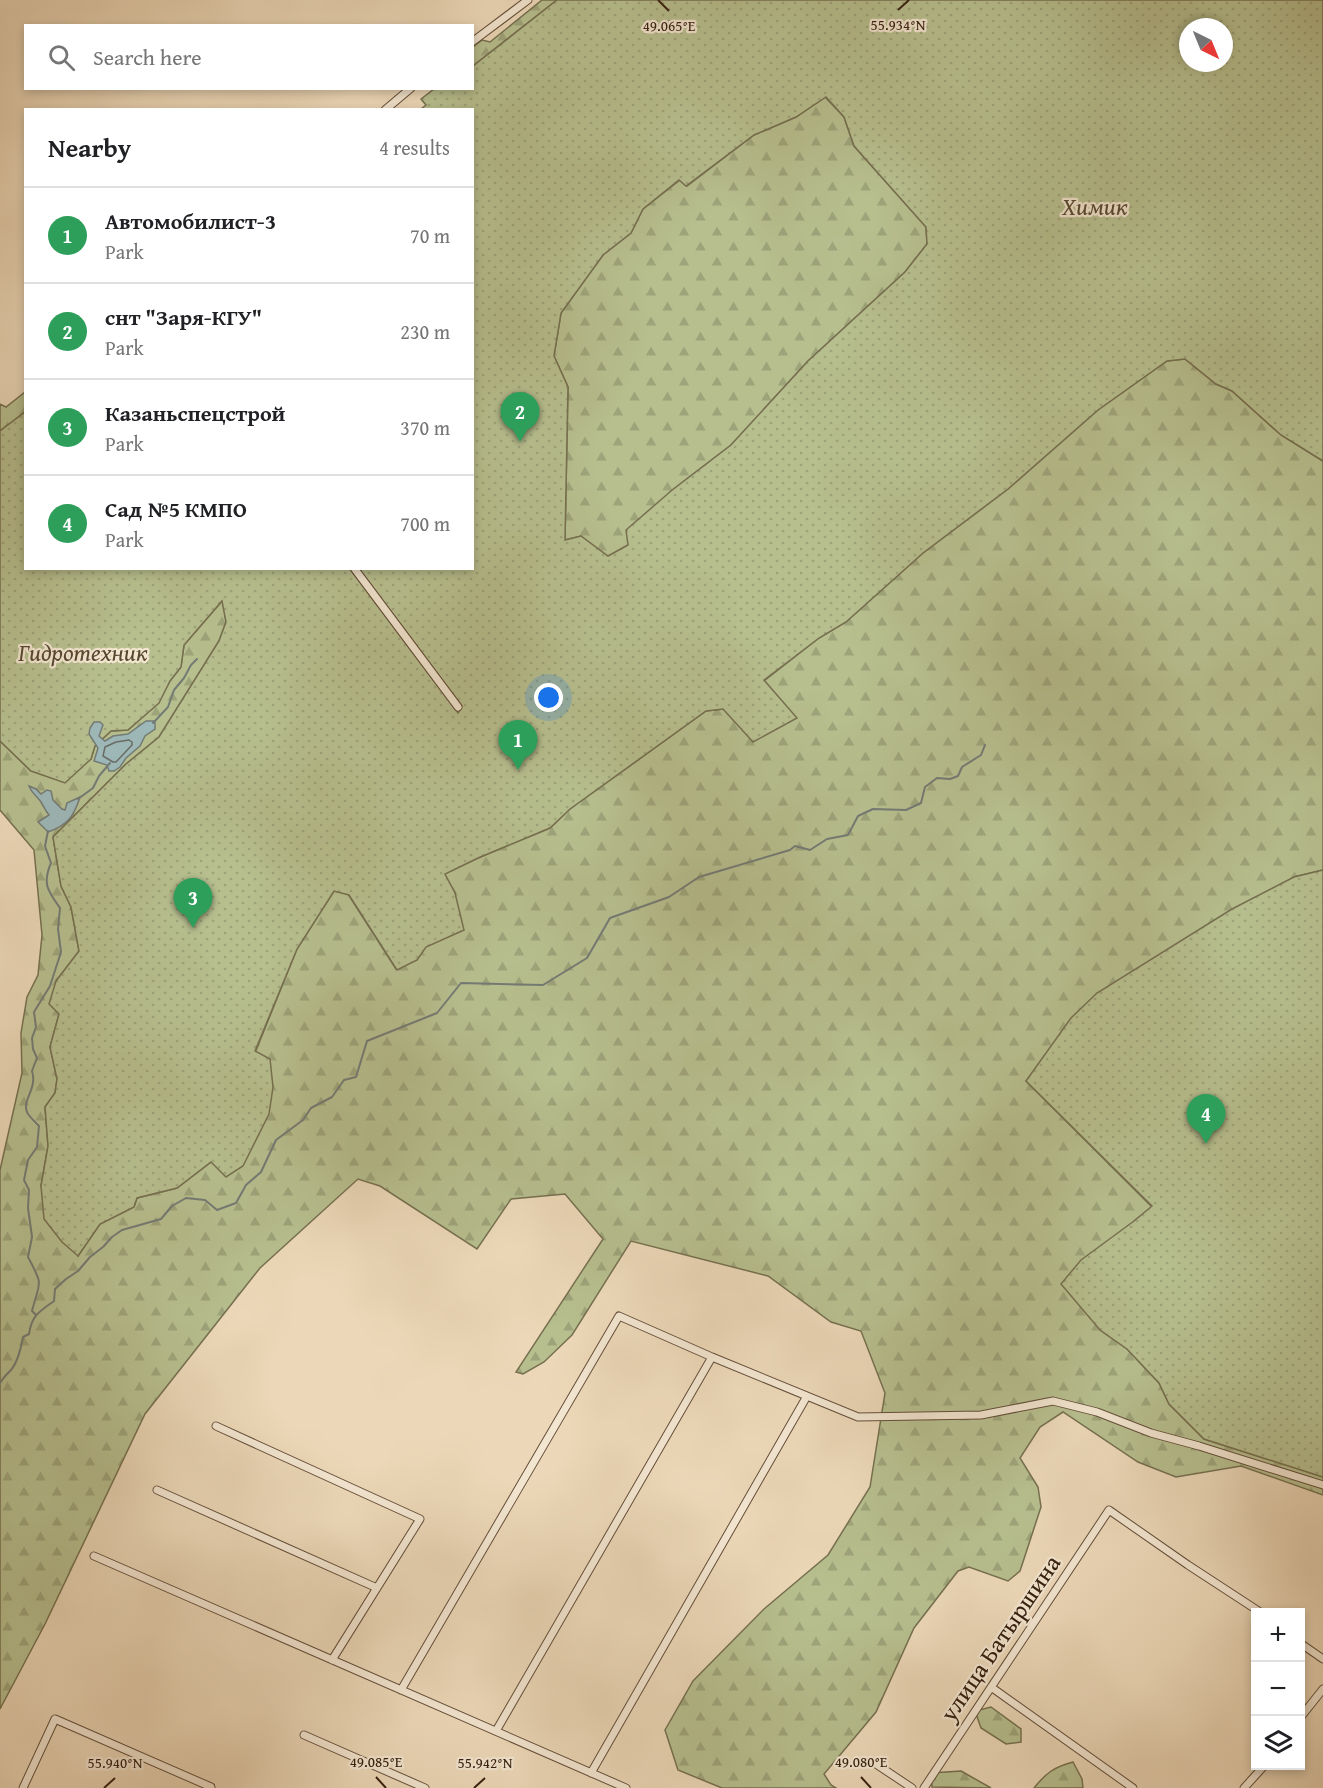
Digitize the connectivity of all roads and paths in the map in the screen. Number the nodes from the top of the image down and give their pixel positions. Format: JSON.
{"nodes":[{"id":1,"x":528,"y":0,"type":"edge"},
{"id":2,"x":474,"y":40,"type":"edge"},
{"id":3,"x":409,"y":90,"type":"edge"},
{"id":4,"x":387,"y":108,"type":"edge"},
{"id":5,"x":356,"y":570,"type":"edge"},
{"id":6,"x":458,"y":706,"type":"dead end"},
{"id":7,"x":712,"y":1357,"type":"junction"},
{"id":8,"x":807,"y":1396,"type":"junction"},
{"id":9,"x":216,"y":1426,"type":"dead end"},
{"id":10,"x":1323,"y":1485,"type":"edge"},
{"id":11,"x":157,"y":1490,"type":"dead end"},
{"id":12,"x":94,"y":1556,"type":"dead end"},
{"id":13,"x":377,"y":1588,"type":"junction"},
{"id":14,"x":1254,"y":1608,"type":"edge"},
{"id":15,"x":1305,"y":1646,"type":"edge"},
{"id":16,"x":1323,"y":1659,"type":"edge"},
{"id":17,"x":332,"y":1660,"type":"junction"},
{"id":18,"x":991,"y":1687,"type":"junction"},
{"id":19,"x":1323,"y":1689,"type":"edge"},
{"id":20,"x":401,"y":1690,"type":"junction"},
{"id":21,"x":1302,"y":1716,"type":"edge"},
{"id":22,"x":496,"y":1731,"type":"junction"},
{"id":23,"x":304,"y":1735,"type":"dead end"},
{"id":24,"x":873,"y":1762,"type":"dead end"},
{"id":25,"x":1260,"y":1770,"type":"edge"},
{"id":26,"x":591,"y":1773,"type":"junction"},
{"id":27,"x":23,"y":1788,"type":"edge"},
{"id":28,"x":211,"y":1788,"type":"edge"},
{"id":29,"x":425,"y":1788,"type":"edge"},
{"id":30,"x":626,"y":1788,"type":"edge"},
{"id":31,"x":912,"y":1788,"type":"edge"},
{"id":32,"x":924,"y":1788,"type":"edge"},
{"id":33,"x":1133,"y":1788,"type":"edge"},
{"id":34,"x":1244,"y":1788,"type":"edge"}],
"edges":[{"from":1,"to":2,"type":"street"},
{"from":3,"to":4,"type":"street"},
{"from":5,"to":6,"type":"street"},
{"from":7,"to":8,"type":"street"},
{"from":7,"to":20,"type":"street"},
{"from":7,"to":22,"type":"street"},
{"from":8,"to":10,"type":"street"},
{"from":8,"to":26,"type":"street"},
{"from":9,"to":13,"type":"street"},
{"from":11,"to":13,"type":"street"},
{"from":12,"to":17,"type":"street"},
{"from":13,"to":17,"type":"street"},
{"from":14,"to":18,"type":"street","name":"улица Батыршина"},
{"from":15,"to":16,"type":"street"},
{"from":17,"to":20,"type":"street"},
{"from":18,"to":32,"type":"street","name":"улица Батыршина"},
{"from":18,"to":33,"type":"street"},
{"from":19,"to":21,"type":"street"},
{"from":20,"to":22,"type":"street"},
{"from":22,"to":26,"type":"street"},
{"from":23,"to":29,"type":"street"},
{"from":24,"to":31,"type":"street"},
{"from":25,"to":34,"type":"street"},
{"from":26,"to":30,"type":"street"},
{"from":27,"to":28,"type":"street"}]}
